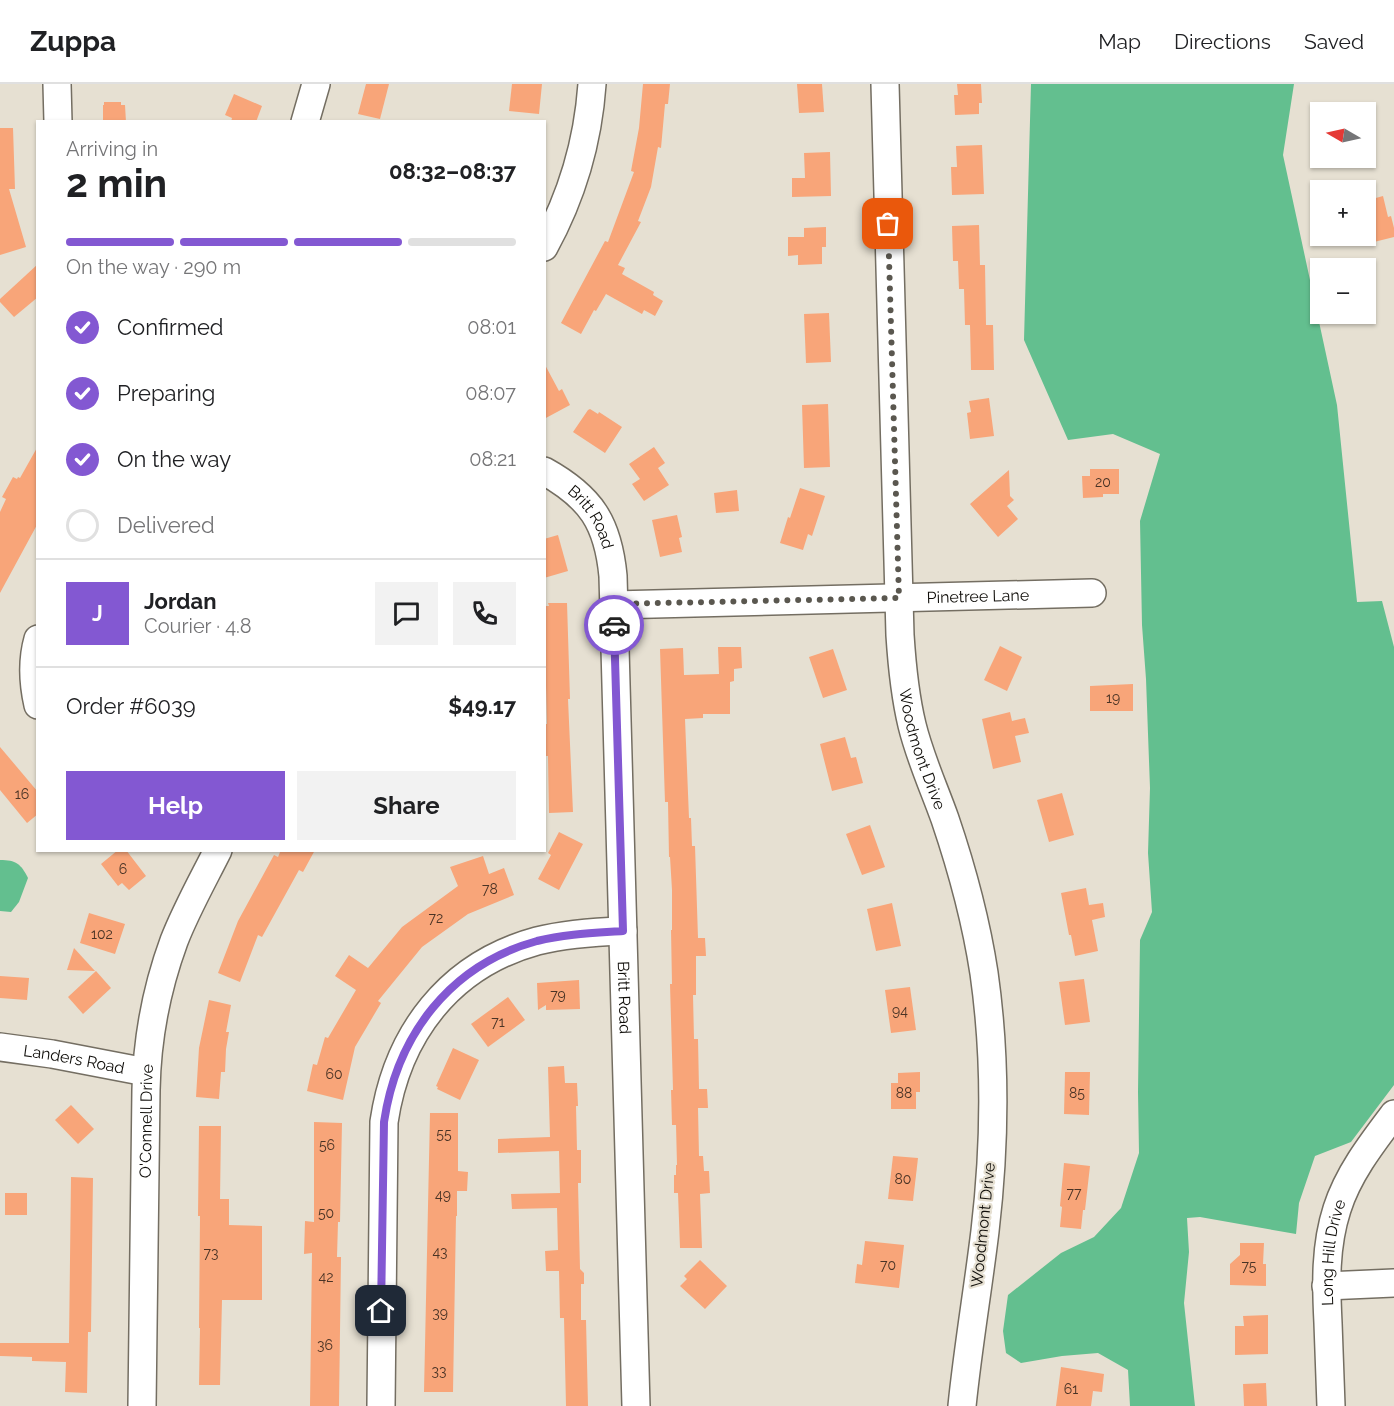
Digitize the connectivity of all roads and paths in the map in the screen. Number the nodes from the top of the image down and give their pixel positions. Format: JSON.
{"nodes":[{"id":1,"x":57,"y":84,"type":"edge"},
{"id":2,"x":316,"y":84,"type":"edge"},
{"id":3,"x":592,"y":84,"type":"edge"},
{"id":4,"x":885,"y":84,"type":"edge"},
{"id":5,"x":58,"y":120,"type":"edge"},
{"id":6,"x":306,"y":120,"type":"edge"},
{"id":7,"x":546,"y":243,"type":"edge"},
{"id":8,"x":546,"y":472,"type":"edge"},
{"id":9,"x":1092,"y":593,"type":"dead end"},
{"id":10,"x":899,"y":598,"type":"junction"},
{"id":11,"x":614,"y":604,"type":"junction"},
{"id":12,"x":36,"y":650,"type":"edge"},
{"id":13,"x":36,"y":691,"type":"edge"},
{"id":14,"x":217,"y":852,"type":"edge"},
{"id":15,"x":623,"y":931,"type":"junction"},
{"id":16,"x":0,"y":1047,"type":"edge"},
{"id":17,"x":146,"y":1072,"type":"junction"},
{"id":18,"x":1394,"y":1114,"type":"edge"},
{"id":19,"x":1394,"y":1283,"type":"edge"},
{"id":20,"x":1326,"y":1286,"type":"junction"},
{"id":21,"x":142,"y":1406,"type":"edge"},
{"id":22,"x":381,"y":1406,"type":"edge"},
{"id":23,"x":636,"y":1406,"type":"edge"},
{"id":24,"x":962,"y":1406,"type":"edge"},
{"id":25,"x":1331,"y":1406,"type":"edge"}],
"edges":[{"from":1,"to":5,"type":"street"},
{"from":2,"to":6,"type":"street"},
{"from":3,"to":7,"type":"street"},
{"from":4,"to":10,"type":"street","name":"Woodmont Drive"},
{"from":8,"to":11,"type":"street","name":"Britt Road"},
{"from":9,"to":10,"type":"street","name":"Pinetree Lane"},
{"from":10,"to":11,"type":"street","name":"Pinetree Lane"},
{"from":10,"to":24,"type":"street","name":"Woodmont Drive"},
{"from":11,"to":15,"type":"street","name":"Britt Road"},
{"from":12,"to":13,"type":"street"},
{"from":14,"to":17,"type":"street","name":"O'Connell Drive"},
{"from":15,"to":22,"type":"street"},
{"from":15,"to":23,"type":"street","name":"Britt Road"},
{"from":16,"to":17,"type":"street","name":"Landers Road"},
{"from":17,"to":21,"type":"street","name":"O'Connell Drive"},
{"from":18,"to":20,"type":"street","name":"Long Hill Drive"},
{"from":19,"to":20,"type":"street"},
{"from":20,"to":25,"type":"street","name":"Long Hill Drive"}]}
